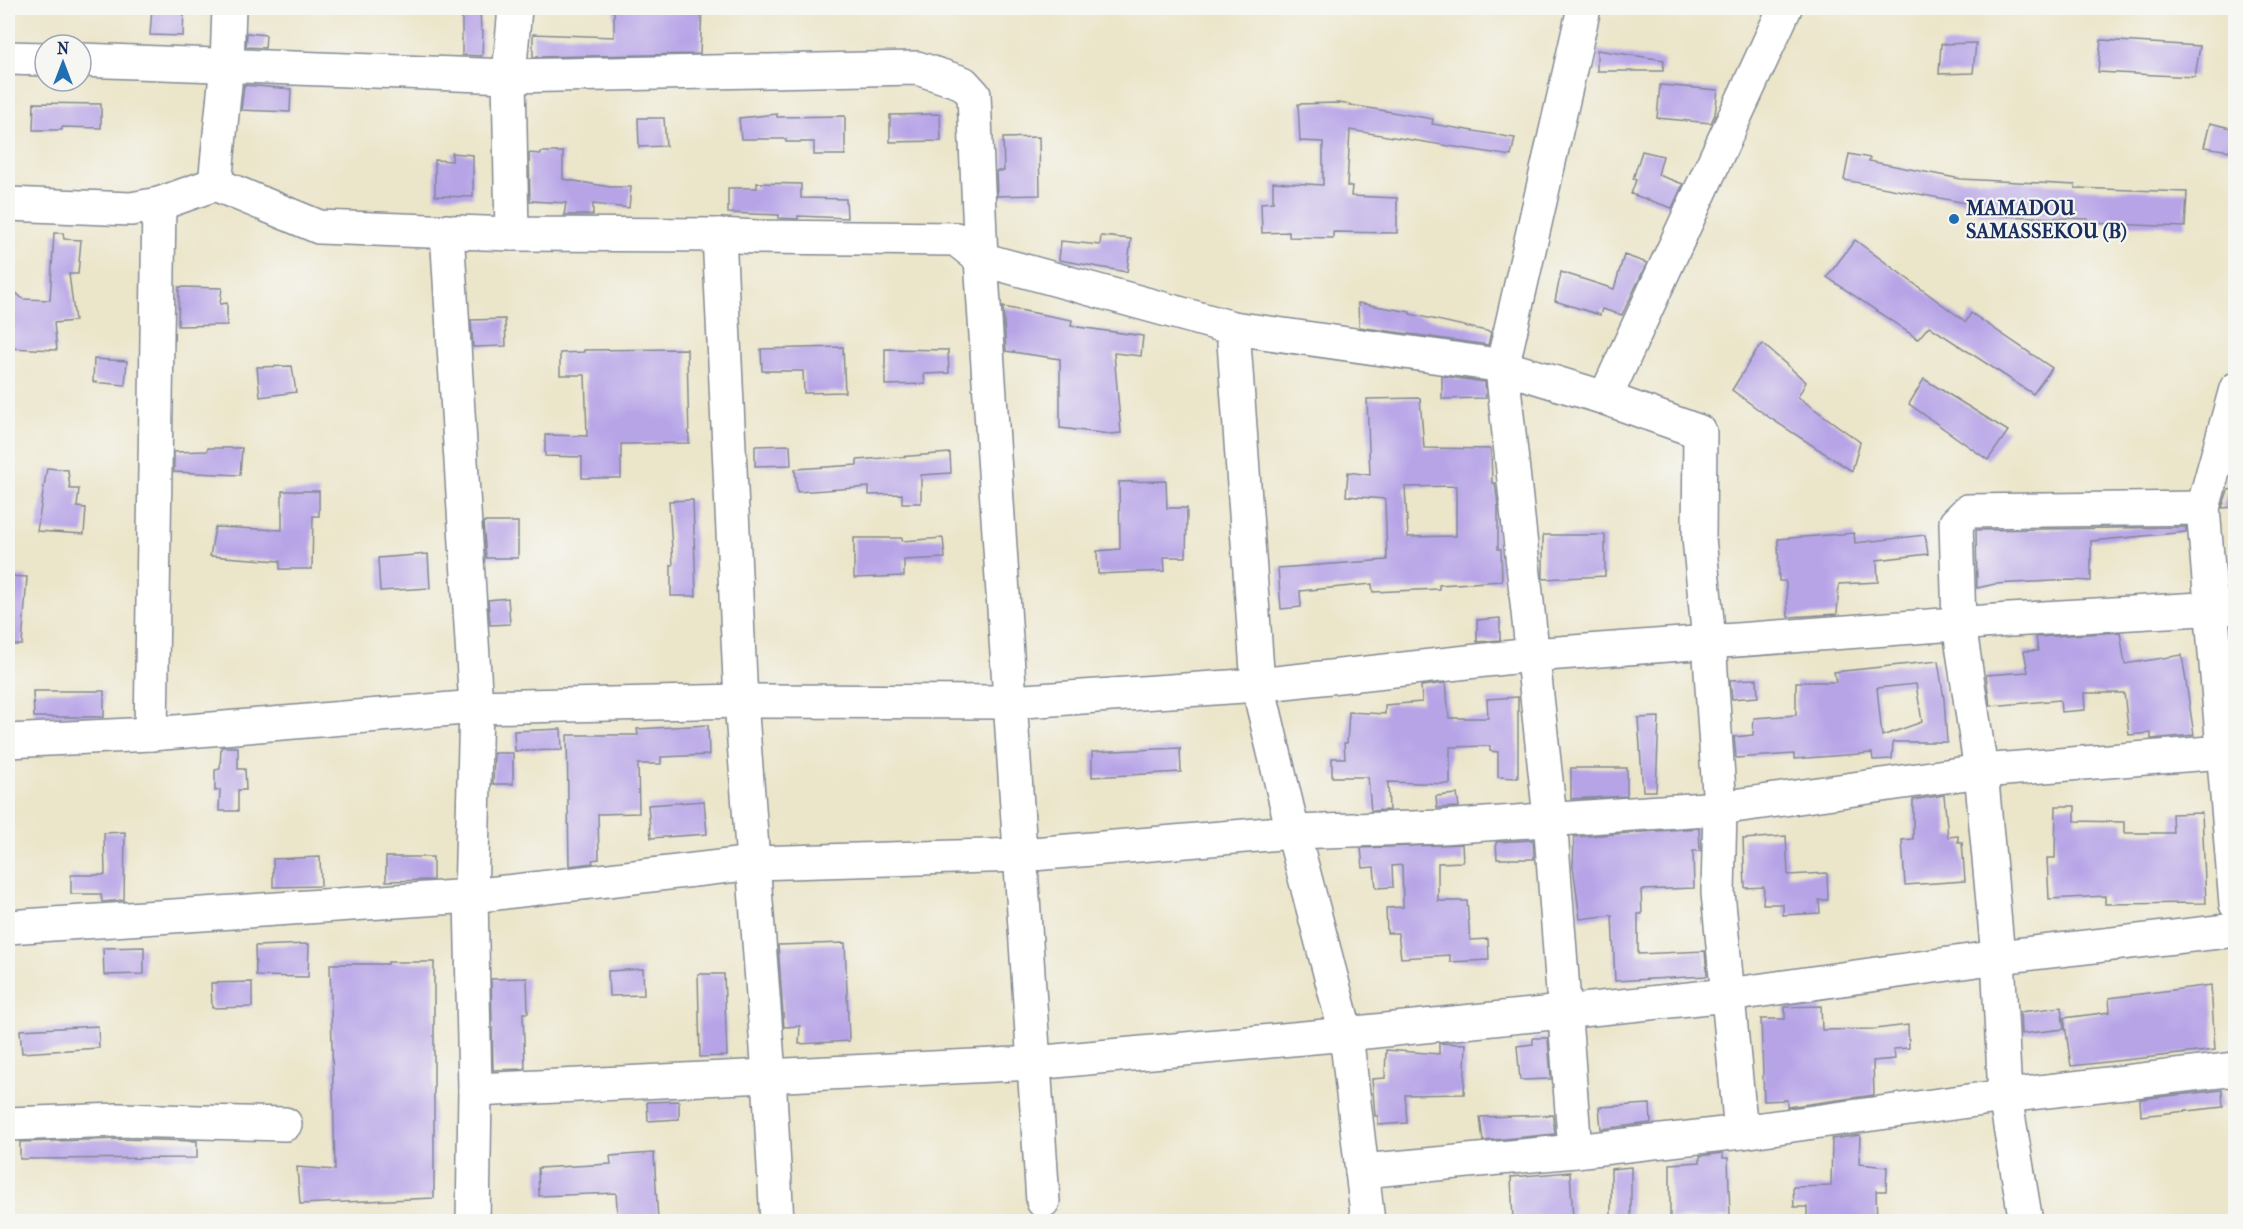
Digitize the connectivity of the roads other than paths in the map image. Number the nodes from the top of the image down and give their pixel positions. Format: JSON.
{"nodes":[{"id":1,"x":229,"y":8,"type":"edge"},
{"id":2,"x":514,"y":8,"type":"edge"},
{"id":3,"x":1584,"y":8,"type":"edge"},
{"id":4,"x":1785,"y":8,"type":"edge"},
{"id":5,"x":8,"y":58,"type":"edge"},
{"id":6,"x":33,"y":59,"type":"edge"},
{"id":7,"x":93,"y":60,"type":"edge"},
{"id":8,"x":227,"y":64,"type":"junction"},
{"id":9,"x":509,"y":76,"type":"junction"},
{"id":10,"x":215,"y":184,"type":"junction"},
{"id":11,"x":8,"y":204,"type":"edge"},
{"id":12,"x":159,"y":204,"type":"junction"},
{"id":13,"x":447,"y":231,"type":"junction"},
{"id":14,"x":512,"y":234,"type":"junction"},
{"id":15,"x":719,"y":235,"type":"junction"},
{"id":16,"x":981,"y":259,"type":"junction"},
{"id":17,"x":1233,"y":328,"type":"junction"},
{"id":18,"x":1502,"y":368,"type":"junction"},
{"id":19,"x":2235,"y":396,"type":"edge"},
{"id":20,"x":1605,"y":398,"type":"junction"},
{"id":21,"x":2203,"y":508,"type":"junction"},
{"id":22,"x":2223,"y":607,"type":"edge"},
{"id":23,"x":1959,"y":624,"type":"junction"},
{"id":24,"x":1709,"y":641,"type":"junction"},
{"id":25,"x":1532,"y":655,"type":"junction"},
{"id":26,"x":1258,"y":685,"type":"junction"},
{"id":27,"x":741,"y":702,"type":"junction"},
{"id":28,"x":1009,"y":702,"type":"junction"},
{"id":29,"x":476,"y":707,"type":"junction"},
{"id":30,"x":151,"y":734,"type":"junction"},
{"id":31,"x":8,"y":741,"type":"edge"},
{"id":32,"x":2229,"y":752,"type":"edge"},
{"id":33,"x":1981,"y":771,"type":"junction"},
{"id":34,"x":1720,"y":808,"type":"junction"},
{"id":35,"x":1550,"y":818,"type":"junction"},
{"id":36,"x":1293,"y":832,"type":"junction"},
{"id":37,"x":1021,"y":855,"type":"junction"},
{"id":38,"x":754,"y":863,"type":"junction"},
{"id":39,"x":471,"y":896,"type":"junction"},
{"id":40,"x":2235,"y":904,"type":"edge"},
{"id":41,"x":8,"y":927,"type":"edge"},
{"id":42,"x":2235,"y":930,"type":"edge"},
{"id":43,"x":1998,"y":957,"type":"junction"},
{"id":44,"x":1728,"y":995,"type":"junction"},
{"id":45,"x":1563,"y":1012,"type":"junction"},
{"id":46,"x":1346,"y":1034,"type":"junction"},
{"id":47,"x":1034,"y":1063,"type":"junction"},
{"id":48,"x":2235,"y":1069,"type":"edge"},
{"id":49,"x":769,"y":1075,"type":"junction"},
{"id":50,"x":475,"y":1090,"type":"junction"},
{"id":51,"x":2005,"y":1096,"type":"junction"},
{"id":52,"x":8,"y":1124,"type":"edge"},
{"id":53,"x":285,"y":1124,"type":"dead end"},
{"id":54,"x":1741,"y":1132,"type":"junction"},
{"id":55,"x":1575,"y":1151,"type":"junction"},
{"id":56,"x":1362,"y":1171,"type":"junction"},
{"id":57,"x":1043,"y":1201,"type":"dead end"},
{"id":58,"x":473,"y":1221,"type":"edge"},
{"id":59,"x":777,"y":1221,"type":"edge"},
{"id":60,"x":1368,"y":1221,"type":"edge"},
{"id":61,"x":2026,"y":1221,"type":"edge"}],
"edges":[{"from":1,"to":8,"type":"street"},
{"from":2,"to":9,"type":"street"},
{"from":3,"to":18,"type":"street"},
{"from":4,"to":20,"type":"street"},
{"from":5,"to":6,"type":"street"},
{"from":7,"to":8,"type":"street"},
{"from":8,"to":9,"type":"street"},
{"from":8,"to":10,"type":"street"},
{"from":9,"to":14,"type":"street"},
{"from":9,"to":16,"type":"street"},
{"from":10,"to":12,"type":"street"},
{"from":10,"to":13,"type":"street"},
{"from":11,"to":12,"type":"street"},
{"from":12,"to":30,"type":"street"},
{"from":13,"to":14,"type":"street"},
{"from":13,"to":29,"type":"street"},
{"from":14,"to":15,"type":"street"},
{"from":15,"to":16,"type":"street"},
{"from":15,"to":27,"type":"street"},
{"from":16,"to":17,"type":"street"},
{"from":16,"to":28,"type":"street"},
{"from":17,"to":18,"type":"street"},
{"from":17,"to":26,"type":"street"},
{"from":18,"to":20,"type":"street"},
{"from":18,"to":25,"type":"street"},
{"from":19,"to":21,"type":"street"},
{"from":20,"to":24,"type":"street"},
{"from":21,"to":22,"type":"street"},
{"from":21,"to":23,"type":"street"},
{"from":22,"to":23,"type":"street"},
{"from":22,"to":32,"type":"street"},
{"from":23,"to":24,"type":"street"},
{"from":23,"to":33,"type":"street"},
{"from":24,"to":25,"type":"street"},
{"from":24,"to":34,"type":"street"},
{"from":25,"to":26,"type":"street"},
{"from":25,"to":35,"type":"street"},
{"from":26,"to":28,"type":"street"},
{"from":26,"to":36,"type":"street"},
{"from":27,"to":28,"type":"street"},
{"from":27,"to":29,"type":"street"},
{"from":27,"to":38,"type":"street"},
{"from":28,"to":37,"type":"street"},
{"from":29,"to":30,"type":"street"},
{"from":29,"to":39,"type":"street"},
{"from":30,"to":31,"type":"street"},
{"from":32,"to":33,"type":"street"},
{"from":32,"to":40,"type":"street"},
{"from":33,"to":34,"type":"street"},
{"from":33,"to":43,"type":"street"},
{"from":34,"to":35,"type":"street"},
{"from":34,"to":44,"type":"street"},
{"from":35,"to":36,"type":"street"},
{"from":35,"to":45,"type":"street"},
{"from":36,"to":37,"type":"street"},
{"from":36,"to":46,"type":"street"},
{"from":37,"to":38,"type":"street"},
{"from":37,"to":47,"type":"street"},
{"from":38,"to":39,"type":"street"},
{"from":38,"to":49,"type":"street"},
{"from":39,"to":41,"type":"street"},
{"from":39,"to":50,"type":"street"},
{"from":42,"to":43,"type":"street"},
{"from":43,"to":44,"type":"street"},
{"from":43,"to":51,"type":"street"},
{"from":44,"to":45,"type":"street"},
{"from":44,"to":54,"type":"street"},
{"from":45,"to":46,"type":"street"},
{"from":45,"to":55,"type":"street"},
{"from":46,"to":47,"type":"street"},
{"from":46,"to":56,"type":"street"},
{"from":47,"to":49,"type":"street"},
{"from":47,"to":57,"type":"street"},
{"from":48,"to":51,"type":"street"},
{"from":49,"to":50,"type":"street"},
{"from":49,"to":59,"type":"street"},
{"from":50,"to":58,"type":"street"},
{"from":51,"to":54,"type":"street"},
{"from":51,"to":61,"type":"street"},
{"from":52,"to":53,"type":"street"},
{"from":54,"to":55,"type":"street"},
{"from":55,"to":56,"type":"street"},
{"from":56,"to":60,"type":"street"}]}
